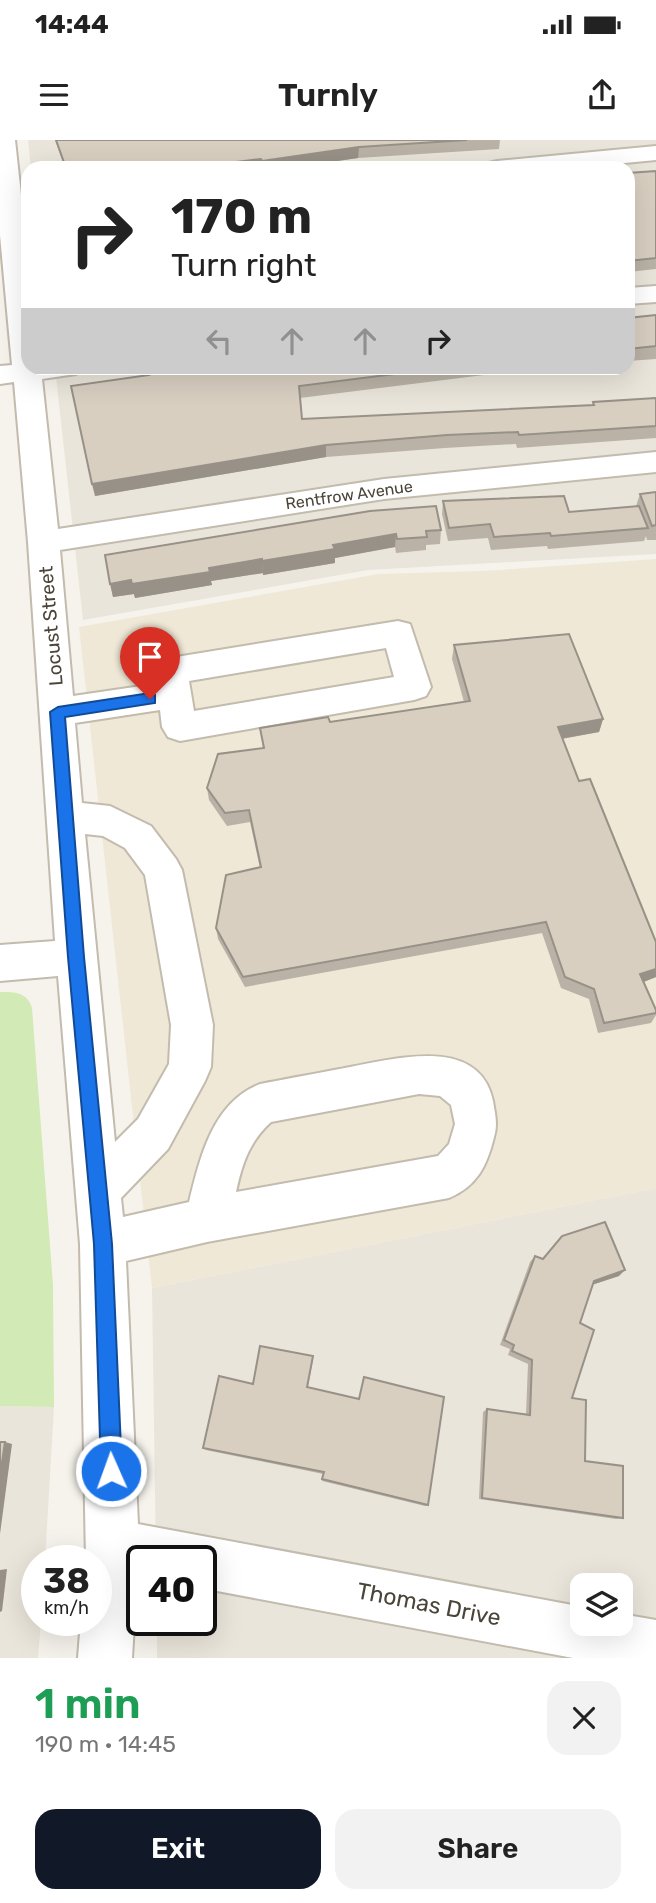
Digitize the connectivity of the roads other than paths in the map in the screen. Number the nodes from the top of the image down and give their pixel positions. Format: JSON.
{"nodes":[{"id":1,"x":656,"y":153,"type":"edge"},
{"id":2,"x":2,"y":161,"type":"edge"},
{"id":3,"x":571,"y":161,"type":"edge"},
{"id":4,"x":19,"y":225,"type":"edge"},
{"id":5,"x":656,"y":294,"type":"edge"},
{"id":6,"x":635,"y":296,"type":"edge"},
{"id":7,"x":12,"y":374,"type":"edge"},
{"id":8,"x":656,"y":461,"type":"edge"},
{"id":9,"x":44,"y":542,"type":"junction"},
{"id":10,"x":173,"y":695,"type":"junction"},
{"id":11,"x":58,"y":712,"type":"junction"},
{"id":12,"x":65,"y":816,"type":"junction"},
{"id":13,"x":76,"y":957,"type":"junction"},
{"id":14,"x":0,"y":963,"type":"edge"},
{"id":15,"x":98,"y":1190,"type":"junction"},
{"id":16,"x":206,"y":1220,"type":"junction"},
{"id":17,"x":103,"y":1244,"type":"junction"},
{"id":18,"x":113,"y":1545,"type":"junction"},
{"id":19,"x":126,"y":1547,"type":"edge"},
{"id":20,"x":217,"y":1564,"type":"edge"},
{"id":21,"x":656,"y":1647,"type":"edge"},
{"id":22,"x":105,"y":1658,"type":"edge"}],
"edges":[{"from":1,"to":3,"type":"street"},
{"from":2,"to":4,"type":"street","name":"Locust Street"},
{"from":4,"to":7,"type":"street","name":"Locust Street"},
{"from":5,"to":6,"type":"street"},
{"from":7,"to":9,"type":"street","name":"Locust Street"},
{"from":8,"to":9,"type":"street","name":"Rentfrow Avenue"},
{"from":9,"to":11,"type":"street","name":"Locust Street"},
{"from":10,"to":10,"type":"street"},
{"from":10,"to":11,"type":"street"},
{"from":11,"to":12,"type":"street","name":"Locust Street"},
{"from":12,"to":13,"type":"street","name":"Locust Street"},
{"from":12,"to":15,"type":"street"},
{"from":13,"to":14,"type":"street"},
{"from":13,"to":15,"type":"street","name":"Locust Street"},
{"from":15,"to":17,"type":"street","name":"Locust Street"},
{"from":16,"to":16,"type":"street"},
{"from":16,"to":17,"type":"street"},
{"from":17,"to":18,"type":"street","name":"Locust Street"},
{"from":18,"to":19,"type":"street","name":"Thomas Drive"},
{"from":18,"to":22,"type":"street","name":"Locust Street"},
{"from":20,"to":21,"type":"street","name":"Thomas Drive"}]}
